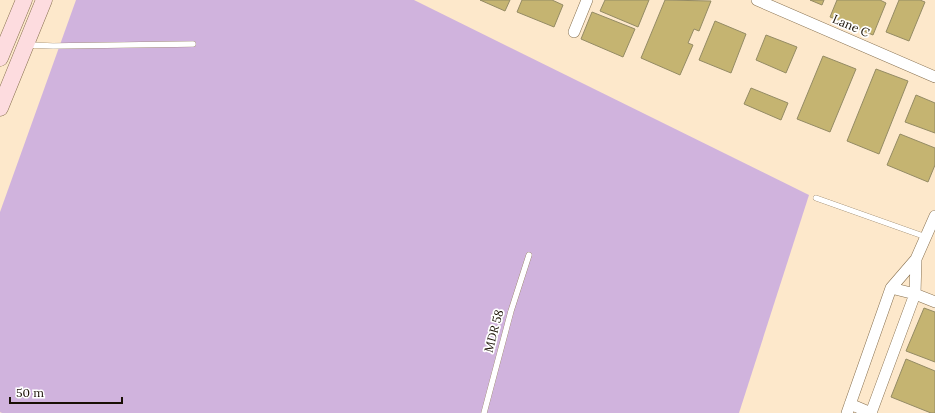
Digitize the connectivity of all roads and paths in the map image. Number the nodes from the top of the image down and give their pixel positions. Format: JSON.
{"nodes":[{"id":1,"x":24,"y":0,"type":"edge"},
{"id":2,"x":44,"y":0,"type":"edge"},
{"id":3,"x":587,"y":0,"type":"edge"},
{"id":4,"x":757,"y":0,"type":"edge"},
{"id":5,"x":574,"y":32,"type":"dead end"},
{"id":6,"x":193,"y":44,"type":"dead end"},
{"id":7,"x":26,"y":45,"type":"junction"},
{"id":8,"x":0,"y":58,"type":"edge"},
{"id":9,"x":935,"y":77,"type":"edge"},
{"id":10,"x":0,"y":108,"type":"edge"},
{"id":11,"x":816,"y":198,"type":"dead end"},
{"id":12,"x":935,"y":216,"type":"edge"},
{"id":13,"x":926,"y":237,"type":"junction"},
{"id":14,"x":529,"y":255,"type":"dead end"},
{"id":15,"x":916,"y":259,"type":"junction"},
{"id":16,"x":892,"y":288,"type":"junction"},
{"id":17,"x":915,"y":294,"type":"junction"},
{"id":18,"x":935,"y":302,"type":"edge"},
{"id":19,"x":848,"y":409,"type":"edge"},
{"id":20,"x":484,"y":413,"type":"edge"},
{"id":21,"x":871,"y":413,"type":"edge"}],
"edges":[{"from":1,"to":8,"type":"main road"},
{"from":2,"to":7,"type":"main road"},
{"from":3,"to":5,"type":"street"},
{"from":4,"to":9,"type":"street","name":"Lane C"},
{"from":6,"to":7,"type":"lane"},
{"from":7,"to":10,"type":"main road"},
{"from":11,"to":13,"type":"lane"},
{"from":12,"to":13,"type":"street"},
{"from":13,"to":15,"type":"street"},
{"from":14,"to":20,"type":"lane","name":"MDR 58"},
{"from":15,"to":16,"type":"street"},
{"from":15,"to":17,"type":"street"},
{"from":16,"to":17,"type":"street"},
{"from":16,"to":19,"type":"street"},
{"from":17,"to":18,"type":"street"},
{"from":17,"to":21,"type":"street"},
{"from":19,"to":21,"type":"street"}]}
